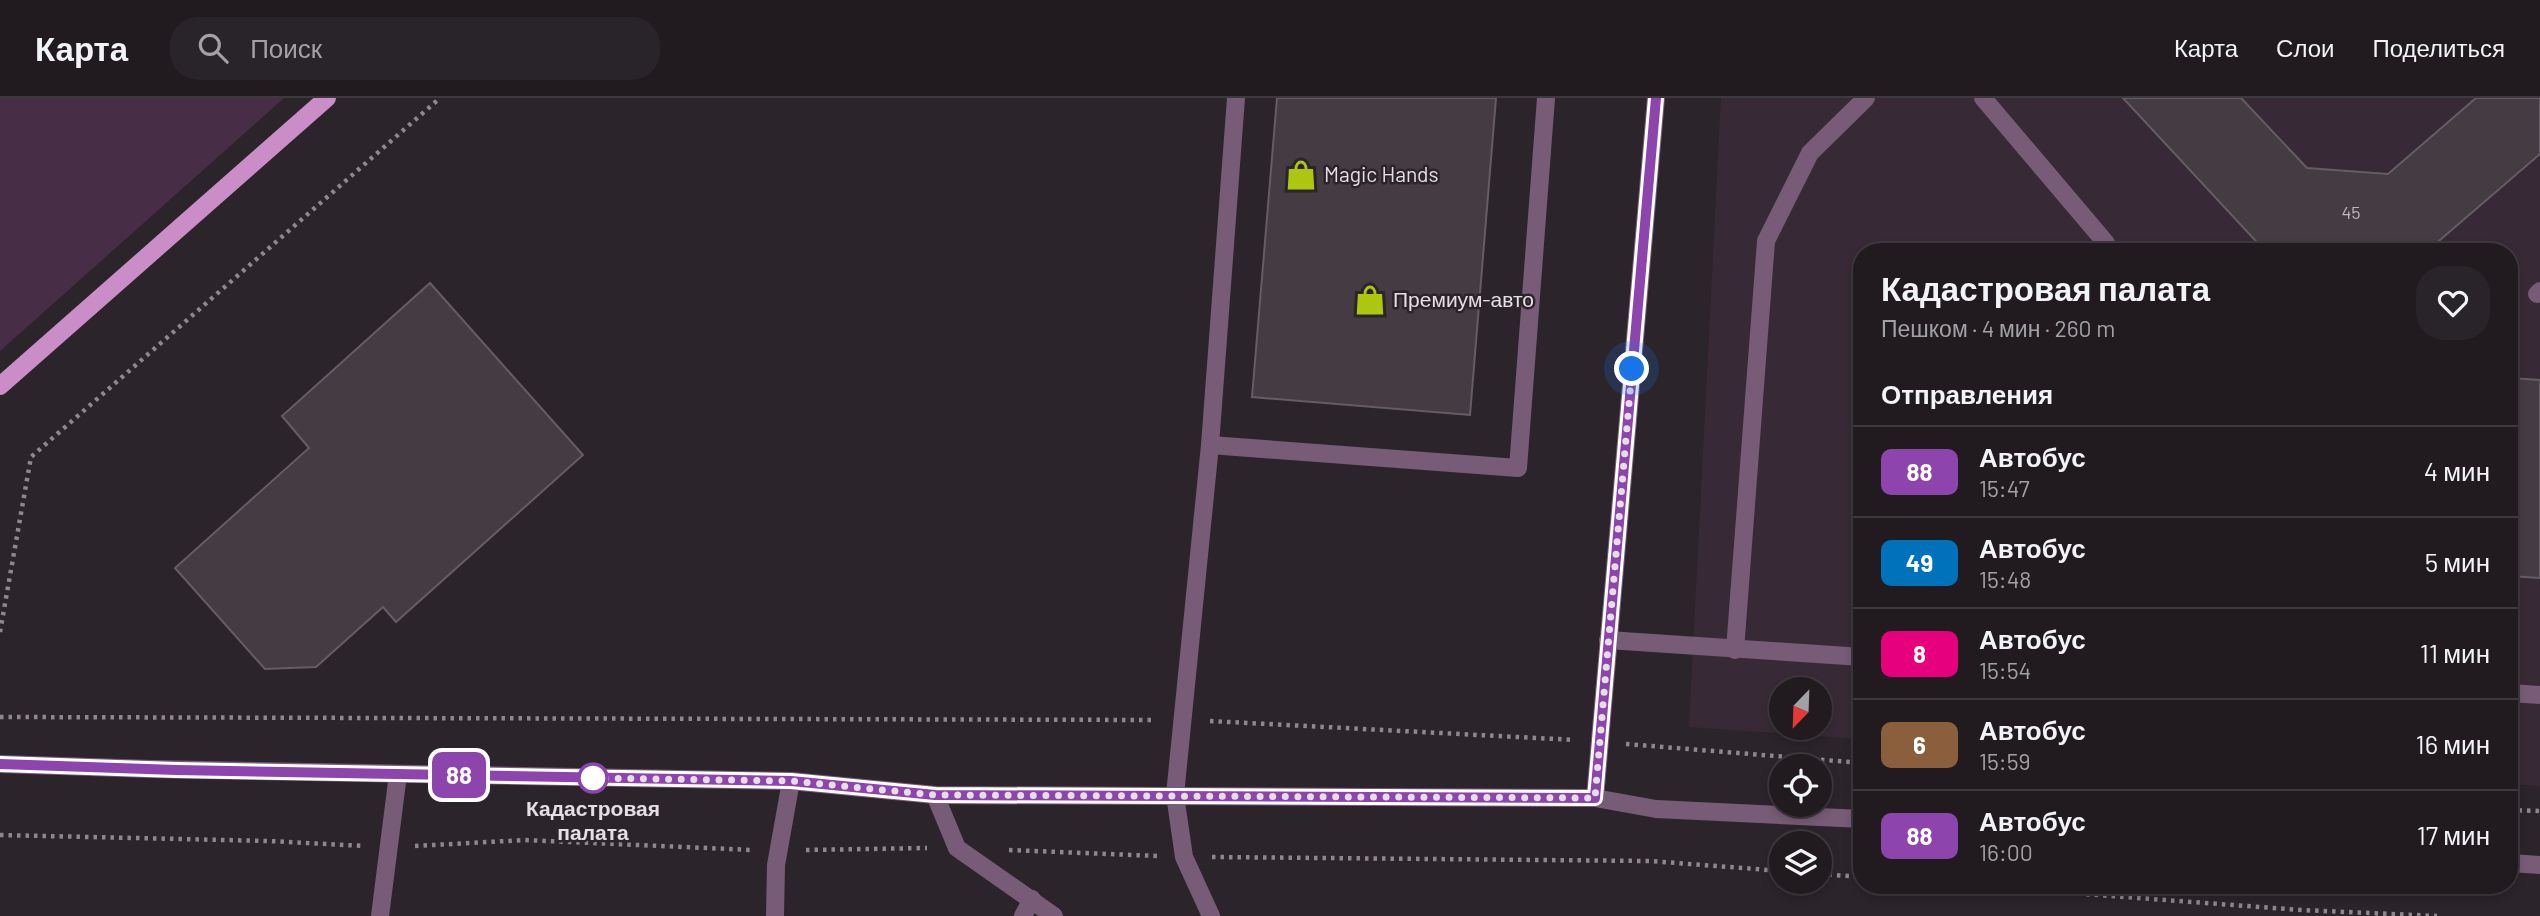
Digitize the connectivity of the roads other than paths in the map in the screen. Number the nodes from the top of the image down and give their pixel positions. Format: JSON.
{"nodes":[{"id":1,"x":327,"y":98,"type":"edge"},
{"id":2,"x":1236,"y":98,"type":"edge"},
{"id":3,"x":1546,"y":98,"type":"edge"},
{"id":4,"x":1656,"y":98,"type":"edge"},
{"id":5,"x":1866,"y":98,"type":"edge"},
{"id":6,"x":1983,"y":98,"type":"edge"},
{"id":7,"x":2106,"y":243,"type":"dead end"},
{"id":8,"x":0,"y":386,"type":"edge"},
{"id":9,"x":1210,"y":445,"type":"junction"},
{"id":10,"x":1608,"y":640,"type":"junction"},
{"id":11,"x":1735,"y":650,"type":"junction"},
{"id":12,"x":1853,"y":657,"type":"edge"},
{"id":13,"x":2518,"y":694,"type":"edge"},
{"id":14,"x":2540,"y":695,"type":"edge"},
{"id":15,"x":0,"y":764,"type":"edge"},
{"id":16,"x":398,"y":774,"type":"junction"},
{"id":17,"x":791,"y":781,"type":"junction"},
{"id":18,"x":1175,"y":794,"type":"junction"},
{"id":19,"x":935,"y":795,"type":"junction"},
{"id":20,"x":1595,"y":798,"type":"junction"},
{"id":21,"x":1853,"y":820,"type":"edge"},
{"id":22,"x":2518,"y":864,"type":"edge"},
{"id":23,"x":2540,"y":865,"type":"edge"},
{"id":24,"x":1032,"y":900,"type":"junction"},
{"id":25,"x":380,"y":916,"type":"edge"},
{"id":26,"x":775,"y":916,"type":"edge"},
{"id":27,"x":1023,"y":916,"type":"edge"},
{"id":28,"x":1054,"y":916,"type":"edge"},
{"id":29,"x":1211,"y":916,"type":"edge"}],
"edges":[{"from":1,"to":8,"type":"main road"},
{"from":2,"to":9,"type":"lane"},
{"from":3,"to":9,"type":"lane"},
{"from":4,"to":10,"type":"lane"},
{"from":5,"to":11,"type":"lane"},
{"from":6,"to":7,"type":"lane"},
{"from":9,"to":18,"type":"lane"},
{"from":10,"to":11,"type":"lane"},
{"from":10,"to":20,"type":"lane"},
{"from":11,"to":12,"type":"lane"},
{"from":13,"to":14,"type":"lane"},
{"from":15,"to":16,"type":"lane"},
{"from":16,"to":17,"type":"lane"},
{"from":16,"to":25,"type":"lane"},
{"from":17,"to":19,"type":"lane"},
{"from":17,"to":26,"type":"lane"},
{"from":18,"to":19,"type":"lane"},
{"from":18,"to":20,"type":"lane"},
{"from":18,"to":29,"type":"lane"},
{"from":19,"to":24,"type":"lane"},
{"from":20,"to":21,"type":"lane"},
{"from":22,"to":23,"type":"lane"},
{"from":24,"to":27,"type":"lane"},
{"from":24,"to":28,"type":"lane"}]}
